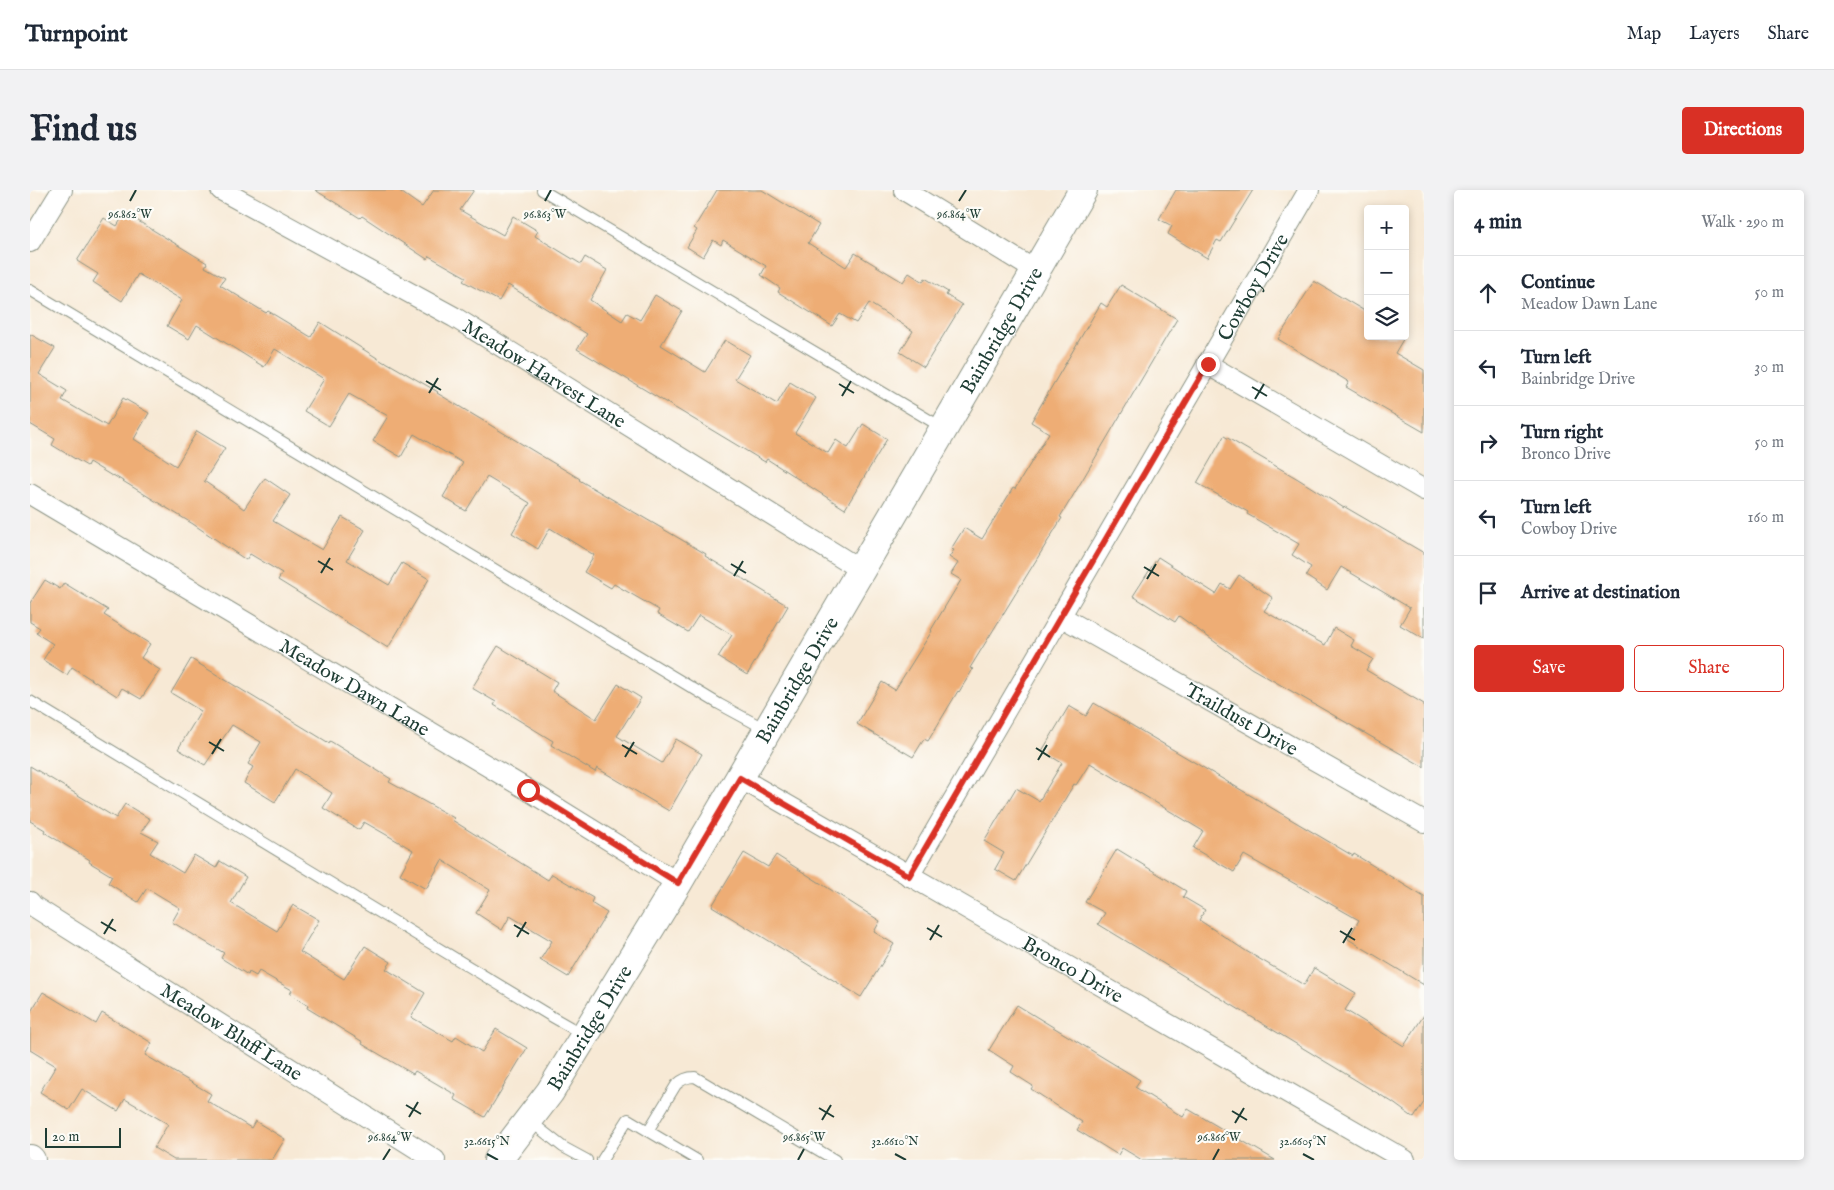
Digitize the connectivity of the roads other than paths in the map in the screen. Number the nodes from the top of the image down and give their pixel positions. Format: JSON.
{"nodes":[{"id":1,"x":62,"y":190,"type":"edge"},
{"id":2,"x":221,"y":190,"type":"edge"},
{"id":3,"x":542,"y":190,"type":"edge"},
{"id":4,"x":904,"y":190,"type":"edge"},
{"id":5,"x":1083,"y":190,"type":"edge"},
{"id":6,"x":1309,"y":190,"type":"edge"},
{"id":7,"x":30,"y":242,"type":"edge"},
{"id":8,"x":1036,"y":271,"type":"junction"},
{"id":9,"x":30,"y":290,"type":"edge"},
{"id":10,"x":1208,"y":364,"type":"junction"},
{"id":11,"x":944,"y":428,"type":"junction"},
{"id":12,"x":1424,"y":490,"type":"edge"},
{"id":13,"x":30,"y":494,"type":"edge"},
{"id":14,"x":861,"y":570,"type":"junction"},
{"id":15,"x":1060,"y":616,"type":"junction"},
{"id":16,"x":30,"y":701,"type":"edge"},
{"id":17,"x":767,"y":730,"type":"junction"},
{"id":18,"x":740,"y":778,"type":"junction"},
{"id":19,"x":1424,"y":822,"type":"edge"},
{"id":20,"x":909,"y":876,"type":"junction"},
{"id":21,"x":678,"y":883,"type":"junction"},
{"id":22,"x":30,"y":902,"type":"edge"},
{"id":23,"x":584,"y":1035,"type":"junction"},
{"id":24,"x":528,"y":1120,"type":"junction"},
{"id":25,"x":648,"y":1131,"type":"junction"},
{"id":26,"x":435,"y":1160,"type":"edge"},
{"id":27,"x":498,"y":1160,"type":"edge"},
{"id":28,"x":587,"y":1160,"type":"edge"},
{"id":29,"x":602,"y":1160,"type":"edge"},
{"id":30,"x":697,"y":1160,"type":"edge"},
{"id":31,"x":835,"y":1160,"type":"edge"},
{"id":32,"x":1405,"y":1160,"type":"edge"}],
"edges":[{"from":1,"to":7,"type":"street"},
{"from":2,"to":14,"type":"street","name":"Meadow Harvest Lane"},
{"from":3,"to":11,"type":"lane"},
{"from":4,"to":8,"type":"street"},
{"from":5,"to":8,"type":"street","name":"Bainbridge Drive"},
{"from":6,"to":10,"type":"street","name":"Cowboy Drive"},
{"from":8,"to":11,"type":"street","name":"Bainbridge Drive"},
{"from":9,"to":17,"type":"lane"},
{"from":10,"to":12,"type":"street"},
{"from":10,"to":15,"type":"street","name":"Cowboy Drive"},
{"from":11,"to":14,"type":"street","name":"Bainbridge Drive"},
{"from":13,"to":21,"type":"street","name":"Meadow Dawn Lane"},
{"from":14,"to":17,"type":"street","name":"Bainbridge Drive"},
{"from":15,"to":19,"type":"street","name":"Traildust Drive"},
{"from":15,"to":20,"type":"street","name":"Cowboy Drive"},
{"from":16,"to":23,"type":"lane"},
{"from":17,"to":18,"type":"street","name":"Bainbridge Drive"},
{"from":18,"to":20,"type":"street","name":"Bronco Drive"},
{"from":18,"to":21,"type":"street","name":"Bainbridge Drive"},
{"from":20,"to":32,"type":"street","name":"Bronco Drive"},
{"from":21,"to":23,"type":"street","name":"Bainbridge Drive"},
{"from":22,"to":26,"type":"street","name":"Meadow Bluff Lane"},
{"from":23,"to":24,"type":"street","name":"Bainbridge Drive"},
{"from":24,"to":27,"type":"street","name":"Bainbridge Drive"},
{"from":24,"to":28,"type":"lane"},
{"from":25,"to":29,"type":"lane"},
{"from":25,"to":30,"type":"lane"},
{"from":25,"to":31,"type":"lane"}]}
